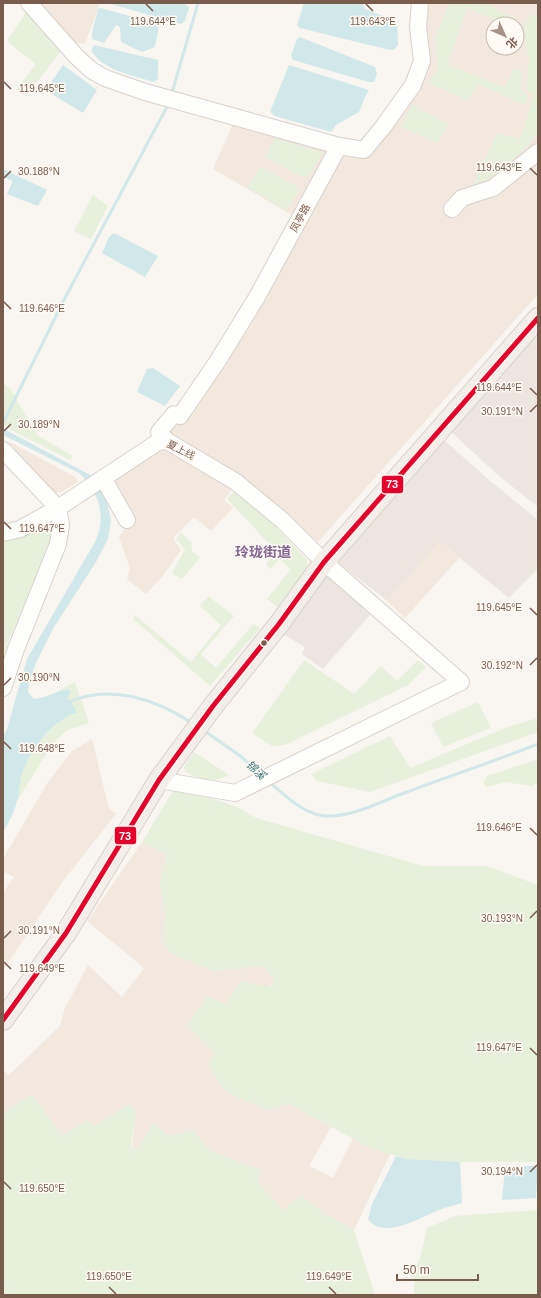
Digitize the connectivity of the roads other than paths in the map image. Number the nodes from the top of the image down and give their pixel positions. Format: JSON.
{"nodes":[{"id":1,"x":29,"y":3,"type":"edge"},
{"id":2,"x":420,"y":3,"type":"edge"},
{"id":3,"x":340,"y":146,"type":"junction"},
{"id":4,"x":538,"y":152,"type":"edge"},
{"id":5,"x":452,"y":209,"type":"dead end"},
{"id":6,"x":538,"y":318,"type":"edge"},
{"id":7,"x":167,"y":441,"type":"junction"},
{"id":8,"x":3,"y":450,"type":"edge"},
{"id":9,"x":102,"y":478,"type":"junction"},
{"id":10,"x":58,"y":508,"type":"junction"},
{"id":11,"x":127,"y":520,"type":"dead end"},
{"id":12,"x":3,"y":534,"type":"edge"},
{"id":13,"x":324,"y":562,"type":"junction"},
{"id":14,"x":3,"y":688,"type":"edge"},
{"id":15,"x":159,"y":780,"type":"junction"},
{"id":16,"x":121,"y":844,"type":"junction"},
{"id":17,"x":3,"y":1000,"type":"edge"},
{"id":18,"x":3,"y":1020,"type":"edge"}],
"edges":[{"from":1,"to":3,"type":"street"},
{"from":2,"to":3,"type":"street"},
{"from":3,"to":7,"type":"street","name":"凤亭路"},
{"from":4,"to":5,"type":"street"},
{"from":6,"to":13,"type":"main road"},
{"from":7,"to":9,"type":"street","name":"夏上线"},
{"from":7,"to":13,"type":"street","name":"夏上线"},
{"from":8,"to":10,"type":"street"},
{"from":9,"to":10,"type":"street","name":"夏上线"},
{"from":9,"to":11,"type":"street"},
{"from":10,"to":12,"type":"street","name":"夏上线"},
{"from":10,"to":14,"type":"street"},
{"from":13,"to":15,"type":"main road"},
{"from":13,"to":15,"type":"street","name":"夏上线"},
{"from":15,"to":16,"type":"main road"},
{"from":16,"to":17,"type":"main road"},
{"from":16,"to":18,"type":"main road"}]}
